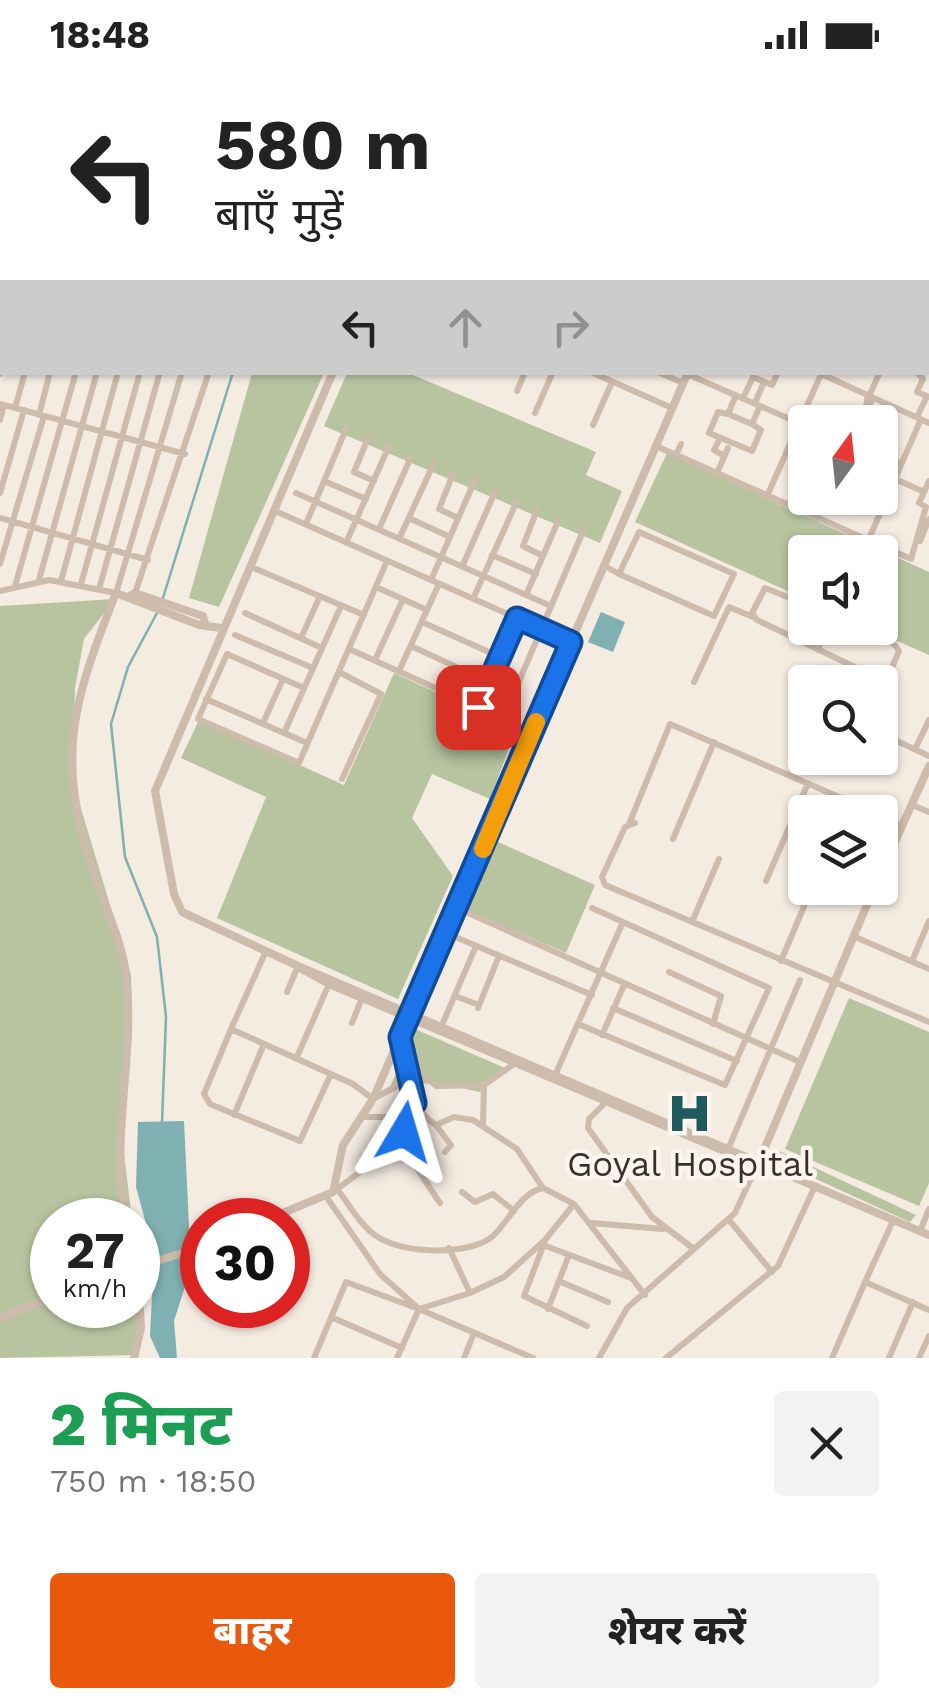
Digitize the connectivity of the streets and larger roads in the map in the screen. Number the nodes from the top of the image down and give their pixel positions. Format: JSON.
{"nodes":[{"id":1,"x":24,"y":375,"type":"edge"},
{"id":2,"x":49,"y":375,"type":"edge"},
{"id":3,"x":75,"y":375,"type":"edge"},
{"id":4,"x":96,"y":375,"type":"edge"},
{"id":5,"x":117,"y":375,"type":"edge"},
{"id":6,"x":139,"y":375,"type":"edge"},
{"id":7,"x":159,"y":375,"type":"edge"},
{"id":8,"x":181,"y":375,"type":"edge"},
{"id":9,"x":208,"y":375,"type":"edge"},
{"id":10,"x":332,"y":375,"type":"edge"},
{"id":11,"x":524,"y":375,"type":"edge"},
{"id":12,"x":552,"y":375,"type":"edge"},
{"id":13,"x":597,"y":375,"type":"edge"},
{"id":14,"x":750,"y":375,"type":"edge"},
{"id":15,"x":777,"y":375,"type":"edge"},
{"id":16,"x":821,"y":375,"type":"edge"},
{"id":17,"x":826,"y":375,"type":"edge"},
{"id":18,"x":879,"y":375,"type":"edge"},
{"id":19,"x":920,"y":375,"type":"edge"},
{"id":20,"x":686,"y":376,"type":"edge"},
{"id":21,"x":612,"y":382,"type":"junction"},
{"id":22,"x":764,"y":382,"type":"junction"},
{"id":23,"x":517,"y":391,"type":"dead end"},
{"id":24,"x":928,"y":396,"type":"edge"},
{"id":25,"x":870,"y":397,"type":"junction"},
{"id":26,"x":749,"y":401,"type":"junction"},
{"id":27,"x":2,"y":404,"type":"edge"},
{"id":28,"x":809,"y":405,"type":"edge"},
{"id":29,"x":867,"y":405,"type":"edge"},
{"id":30,"x":15,"y":408,"type":"junction"},
{"id":31,"x":672,"y":408,"type":"junction"},
{"id":32,"x":24,"y":410,"type":"junction"},
{"id":33,"x":744,"y":413,"type":"dead end"},
{"id":34,"x":535,"y":414,"type":"dead end"},
{"id":35,"x":728,"y":414,"type":"junction"},
{"id":36,"x":42,"y":415,"type":"junction"},
{"id":37,"x":788,"y":415,"type":"edge"},
{"id":38,"x":0,"y":420,"type":"edge"},
{"id":39,"x":922,"y":420,"type":"edge"},
{"id":40,"x":62,"y":421,"type":"junction"},
{"id":41,"x":752,"y":424,"type":"junction"},
{"id":42,"x":593,"y":425,"type":"dead end"},
{"id":43,"x":81,"y":427,"type":"junction"},
{"id":44,"x":346,"y":428,"type":"dead end"},
{"id":45,"x":101,"y":432,"type":"junction"},
{"id":46,"x":121,"y":437,"type":"junction"},
{"id":47,"x":368,"y":438,"type":"dead end"},
{"id":48,"x":720,"y":438,"type":"junction"},
{"id":49,"x":140,"y":442,"type":"junction"},
{"id":50,"x":681,"y":444,"type":"dead end"},
{"id":51,"x":389,"y":446,"type":"dead end"},
{"id":52,"x":656,"y":446,"type":"junction"},
{"id":53,"x":160,"y":448,"type":"junction"},
{"id":54,"x":787,"y":451,"type":"edge"},
{"id":55,"x":185,"y":454,"type":"junction"},
{"id":56,"x":676,"y":455,"type":"junction"},
{"id":57,"x":411,"y":457,"type":"dead end"},
{"id":58,"x":434,"y":463,"type":"dead end"},
{"id":59,"x":898,"y":463,"type":"edge"},
{"id":60,"x":901,"y":464,"type":"junction"},
{"id":61,"x":898,"y":470,"type":"edge"},
{"id":62,"x":716,"y":473,"type":"junction"},
{"id":63,"x":453,"y":474,"type":"dead end"},
{"id":64,"x":2,"y":477,"type":"edge"},
{"id":65,"x":475,"y":480,"type":"dead end"},
{"id":66,"x":929,"y":480,"type":"edge"},
{"id":67,"x":324,"y":481,"type":"junction"},
{"id":68,"x":374,"y":481,"type":"junction"},
{"id":69,"x":898,"y":481,"type":"edge"},
{"id":70,"x":922,"y":491,"type":"junction"},
{"id":71,"x":495,"y":492,"type":"dead end"},
{"id":72,"x":0,"y":493,"type":"edge"},
{"id":73,"x":296,"y":493,"type":"dead end"},
{"id":74,"x":767,"y":496,"type":"junction"},
{"id":75,"x":366,"y":499,"type":"junction"},
{"id":76,"x":516,"y":500,"type":"dead end"},
{"id":77,"x":315,"y":501,"type":"junction"},
{"id":78,"x":928,"y":508,"type":"edge"},
{"id":79,"x":273,"y":510,"type":"junction"},
{"id":80,"x":537,"y":510,"type":"dead end"},
{"id":81,"x":819,"y":515,"type":"edge"},
{"id":82,"x":0,"y":518,"type":"edge"},
{"id":83,"x":409,"y":518,"type":"junction"},
{"id":84,"x":458,"y":518,"type":"junction"},
{"id":85,"x":818,"y":518,"type":"junction"},
{"id":86,"x":559,"y":519,"type":"dead end"},
{"id":87,"x":929,"y":519,"type":"edge"},
{"id":88,"x":356,"y":520,"type":"junction"},
{"id":89,"x":12,"y":522,"type":"junction"},
{"id":90,"x":306,"y":525,"type":"junction"},
{"id":91,"x":32,"y":528,"type":"junction"},
{"id":92,"x":584,"y":529,"type":"dead end"},
{"id":93,"x":378,"y":530,"type":"junction"},
{"id":94,"x":52,"y":533,"type":"junction"},
{"id":95,"x":857,"y":535,"type":"edge"},
{"id":96,"x":450,"y":537,"type":"junction"},
{"id":97,"x":72,"y":539,"type":"junction"},
{"id":98,"x":399,"y":539,"type":"junction"},
{"id":99,"x":920,"y":541,"type":"junction"},
{"id":100,"x":346,"y":543,"type":"junction"},
{"id":101,"x":90,"y":544,"type":"junction"},
{"id":102,"x":110,"y":550,"type":"junction"},
{"id":103,"x":898,"y":553,"type":"edge"},
{"id":104,"x":130,"y":555,"type":"junction"},
{"id":105,"x":492,"y":555,"type":"junction"},
{"id":106,"x":543,"y":556,"type":"junction"},
{"id":107,"x":441,"y":557,"type":"junction"},
{"id":108,"x":148,"y":560,"type":"junction"},
{"id":109,"x":387,"y":561,"type":"junction"},
{"id":110,"x":0,"y":564,"type":"edge"},
{"id":111,"x":605,"y":566,"type":"junction"},
{"id":112,"x":462,"y":567,"type":"junction"},
{"id":113,"x":256,"y":569,"type":"dead end"},
{"id":114,"x":536,"y":574,"type":"junction"},
{"id":115,"x":619,"y":574,"type":"junction"},
{"id":116,"x":483,"y":576,"type":"junction"},
{"id":117,"x":39,"y":580,"type":"junction"},
{"id":118,"x":61,"y":580,"type":"junction"},
{"id":119,"x":435,"y":582,"type":"junction"},
{"id":120,"x":81,"y":584,"type":"junction"},
{"id":121,"x":15,"y":586,"type":"junction"},
{"id":122,"x":376,"y":587,"type":"junction"},
{"id":123,"x":99,"y":588,"type":"junction"},
{"id":124,"x":0,"y":591,"type":"edge"},
{"id":125,"x":116,"y":594,"type":"junction"},
{"id":126,"x":135,"y":595,"type":"junction"},
{"id":127,"x":320,"y":596,"type":"junction"},
{"id":128,"x":526,"y":596,"type":"junction"},
{"id":129,"x":788,"y":597,"type":"edge"},
{"id":130,"x":403,"y":599,"type":"junction"},
{"id":131,"x":473,"y":599,"type":"junction"},
{"id":132,"x":341,"y":606,"type":"junction"},
{"id":133,"x":551,"y":606,"type":"junction"},
{"id":134,"x":427,"y":610,"type":"junction"},
{"id":135,"x":245,"y":613,"type":"dead end"},
{"id":136,"x":364,"y":616,"type":"junction"},
{"id":137,"x":517,"y":618,"type":"junction"},
{"id":138,"x":754,"y":618,"type":"junction"},
{"id":139,"x":205,"y":622,"type":"junction"},
{"id":140,"x":422,"y":622,"type":"junction"},
{"id":141,"x":222,"y":628,"type":"junction"},
{"id":142,"x":541,"y":629,"type":"junction"},
{"id":143,"x":235,"y":635,"type":"dead end"},
{"id":144,"x":301,"y":638,"type":"junction"},
{"id":145,"x":571,"y":642,"type":"junction"},
{"id":146,"x":820,"y":645,"type":"edge"},
{"id":147,"x":411,"y":646,"type":"junction"},
{"id":148,"x":322,"y":648,"type":"junction"},
{"id":149,"x":348,"y":649,"type":"junction"},
{"id":150,"x":818,"y":650,"type":"junction"},
{"id":151,"x":500,"y":656,"type":"junction"},
{"id":152,"x":375,"y":660,"type":"junction"},
{"id":153,"x":850,"y":665,"type":"edge"},
{"id":154,"x":313,"y":668,"type":"junction"},
{"id":155,"x":400,"y":671,"type":"junction"},
{"id":156,"x":338,"y":672,"type":"junction"},
{"id":157,"x":283,"y":679,"type":"junction"},
{"id":158,"x":488,"y":682,"type":"junction"},
{"id":159,"x":694,"y":682,"type":"dead end"},
{"id":160,"x":304,"y":688,"type":"junction"},
{"id":161,"x":206,"y":698,"type":"junction"},
{"id":162,"x":503,"y":718,"type":"dead end"},
{"id":163,"x":929,"y":720,"type":"edge"},
{"id":164,"x":262,"y":723,"type":"junction"},
{"id":165,"x":284,"y":733,"type":"junction"},
{"id":166,"x":898,"y":741,"type":"edge"},
{"id":167,"x":714,"y":742,"type":"junction"},
{"id":168,"x":307,"y":743,"type":"junction"},
{"id":169,"x":915,"y":749,"type":"junction"},
{"id":170,"x":929,"y":756,"type":"edge"},
{"id":171,"x":929,"y":766,"type":"edge"},
{"id":172,"x":342,"y":779,"type":"dead end"},
{"id":173,"x":808,"y":783,"type":"junction"},
{"id":174,"x":835,"y":795,"type":"edge"},
{"id":175,"x":912,"y":805,"type":"junction"},
{"id":176,"x":929,"y":812,"type":"edge"},
{"id":177,"x":898,"y":824,"type":"edge"},
{"id":178,"x":902,"y":826,"type":"junction"},
{"id":179,"x":898,"y":835,"type":"edge"},
{"id":180,"x":673,"y":840,"type":"dead end"},
{"id":181,"x":719,"y":859,"type":"dead end"},
{"id":182,"x":766,"y":880,"type":"dead end"},
{"id":183,"x":805,"y":905,"type":"edge"},
{"id":184,"x":866,"y":905,"type":"edge"},
{"id":185,"x":457,"y":908,"type":"junction"},
{"id":186,"x":592,"y":908,"type":"dead end"},
{"id":187,"x":929,"y":921,"type":"edge"},
{"id":188,"x":624,"y":922,"type":"junction"},
{"id":189,"x":692,"y":922,"type":"junction"},
{"id":190,"x":446,"y":933,"type":"junction"},
{"id":191,"x":852,"y":936,"type":"junction"},
{"id":192,"x":476,"y":946,"type":"junction"},
{"id":193,"x":266,"y":951,"type":"junction"},
{"id":194,"x":499,"y":956,"type":"junction"},
{"id":195,"x":781,"y":961,"type":"junction"},
{"id":196,"x":912,"y":961,"type":"junction"},
{"id":197,"x":298,"y":966,"type":"junction"},
{"id":198,"x":929,"y":969,"type":"edge"},
{"id":199,"x":668,"y":972,"type":"dead end"},
{"id":200,"x":601,"y":974,"type":"junction"},
{"id":201,"x":800,"y":980,"type":"dead end"},
{"id":202,"x":833,"y":982,"type":"junction"},
{"id":203,"x":329,"y":984,"type":"junction"},
{"id":204,"x":624,"y":984,"type":"junction"},
{"id":205,"x":287,"y":992,"type":"dead end"},
{"id":206,"x":454,"y":996,"type":"junction"},
{"id":207,"x":592,"y":996,"type":"junction"},
{"id":208,"x":362,"y":998,"type":"junction"},
{"id":209,"x":613,"y":1008,"type":"junction"},
{"id":210,"x":409,"y":1015,"type":"junction"},
{"id":211,"x":929,"y":1022,"type":"edge"},
{"id":212,"x":352,"y":1023,"type":"dead end"},
{"id":213,"x":578,"y":1024,"type":"junction"},
{"id":214,"x":713,"y":1024,"type":"junction"},
{"id":215,"x":442,"y":1025,"type":"junction"},
{"id":216,"x":232,"y":1029,"type":"junction"},
{"id":217,"x":602,"y":1034,"type":"junction"},
{"id":218,"x":400,"y":1037,"type":"junction"},
{"id":219,"x":746,"y":1039,"type":"junction"},
{"id":220,"x":264,"y":1044,"type":"junction"},
{"id":221,"x":770,"y":1049,"type":"junction"},
{"id":222,"x":296,"y":1058,"type":"junction"},
{"id":223,"x":737,"y":1061,"type":"junction"},
{"id":224,"x":800,"y":1062,"type":"junction"},
{"id":225,"x":514,"y":1064,"type":"junction"},
{"id":226,"x":556,"y":1073,"type":"junction"},
{"id":227,"x":330,"y":1074,"type":"junction"},
{"id":228,"x":408,"y":1079,"type":"junction"},
{"id":229,"x":484,"y":1085,"type":"junction"},
{"id":230,"x":373,"y":1099,"type":"junction"},
{"id":231,"x":609,"y":1100,"type":"junction"},
{"id":232,"x":415,"y":1103,"type":"junction"},
{"id":233,"x":405,"y":1109,"type":"junction"},
{"id":234,"x":234,"y":1115,"type":"junction"},
{"id":235,"x":362,"y":1116,"type":"junction"},
{"id":236,"x":484,"y":1124,"type":"junction"},
{"id":237,"x":436,"y":1125,"type":"junction"},
{"id":238,"x":400,"y":1143,"type":"junction"},
{"id":239,"x":728,"y":1147,"type":"junction"},
{"id":240,"x":445,"y":1152,"type":"dead end"},
{"id":241,"x":758,"y":1162,"type":"junction"},
{"id":242,"x":815,"y":1187,"type":"junction"},
{"id":243,"x":544,"y":1188,"type":"junction"},
{"id":244,"x":332,"y":1192,"type":"junction"},
{"id":245,"x":462,"y":1192,"type":"dead end"},
{"id":246,"x":124,"y":1198,"type":"edge"},
{"id":247,"x":310,"y":1201,"type":"edge"},
{"id":248,"x":440,"y":1202,"type":"dead end"},
{"id":249,"x":574,"y":1204,"type":"junction"},
{"id":250,"x":929,"y":1209,"type":"edge"},
{"id":251,"x":514,"y":1211,"type":"junction"},
{"id":252,"x":729,"y":1220,"type":"junction"},
{"id":253,"x":590,"y":1223,"type":"junction"},
{"id":254,"x":892,"y":1223,"type":"junction"},
{"id":255,"x":663,"y":1229,"type":"junction"},
{"id":256,"x":926,"y":1235,"type":"edge"},
{"id":257,"x":544,"y":1242,"type":"junction"},
{"id":258,"x":450,"y":1248,"type":"junction"},
{"id":259,"x":695,"y":1249,"type":"junction"},
{"id":260,"x":569,"y":1255,"type":"junction"},
{"id":261,"x":772,"y":1272,"type":"junction"},
{"id":262,"x":633,"y":1279,"type":"junction"},
{"id":263,"x":559,"y":1281,"type":"junction"},
{"id":264,"x":866,"y":1282,"type":"junction"},
{"id":265,"x":470,"y":1294,"type":"junction"},
{"id":266,"x":644,"y":1295,"type":"junction"},
{"id":267,"x":608,"y":1302,"type":"dead end"},
{"id":268,"x":912,"y":1302,"type":"junction"},
{"id":269,"x":30,"y":1306,"type":"edge"},
{"id":270,"x":548,"y":1308,"type":"junction"},
{"id":271,"x":419,"y":1309,"type":"junction"},
{"id":272,"x":929,"y":1310,"type":"edge"},
{"id":273,"x":331,"y":1317,"type":"junction"},
{"id":274,"x":0,"y":1318,"type":"edge"},
{"id":275,"x":588,"y":1326,"type":"dead end"},
{"id":276,"x":141,"y":1328,"type":"edge"},
{"id":277,"x":474,"y":1333,"type":"junction"},
{"id":278,"x":929,"y":1336,"type":"edge"},
{"id":279,"x":402,"y":1348,"type":"junction"},
{"id":280,"x":923,"y":1354,"type":"edge"},
{"id":281,"x":134,"y":1358,"type":"edge"},
{"id":282,"x":314,"y":1358,"type":"edge"},
{"id":283,"x":398,"y":1358,"type":"edge"},
{"id":284,"x":464,"y":1358,"type":"edge"},
{"id":285,"x":533,"y":1358,"type":"edge"},
{"id":286,"x":600,"y":1358,"type":"edge"},
{"id":287,"x":666,"y":1358,"type":"edge"},
{"id":288,"x":832,"y":1358,"type":"edge"},
{"id":289,"x":889,"y":1358,"type":"edge"}],
"edges":[{"from":1,"to":30,"type":"street"},
{"from":2,"to":36,"type":"street"},
{"from":3,"to":40,"type":"street"},
{"from":4,"to":43,"type":"street"},
{"from":5,"to":45,"type":"street"},
{"from":6,"to":46,"type":"street"},
{"from":7,"to":49,"type":"street"},
{"from":8,"to":53,"type":"street"},
{"from":9,"to":55,"type":"street"},
{"from":10,"to":79,"type":"street"},
{"from":11,"to":23,"type":"street"},
{"from":12,"to":34,"type":"street"},
{"from":13,"to":21,"type":"street"},
{"from":14,"to":22,"type":"street"},
{"from":14,"to":26,"type":"street"},
{"from":15,"to":22,"type":"street"},
{"from":16,"to":28,"type":"street"},
{"from":17,"to":25,"type":"street"},
{"from":18,"to":25,"type":"street"},
{"from":19,"to":24,"type":"street"},
{"from":20,"to":26,"type":"street"},
{"from":20,"to":31,"type":"street"},
{"from":21,"to":31,"type":"street"},
{"from":21,"to":42,"type":"street"},
{"from":22,"to":26,"type":"street"},
{"from":24,"to":39,"type":"street"},
{"from":25,"to":29,"type":"street"},
{"from":25,"to":39,"type":"street"},
{"from":26,"to":33,"type":"street"},
{"from":26,"to":35,"type":"street"},
{"from":26,"to":37,"type":"street"},
{"from":26,"to":41,"type":"street"},
{"from":27,"to":30,"type":"street"},
{"from":27,"to":38,"type":"street"},
{"from":30,"to":32,"type":"street"},
{"from":31,"to":52,"type":"street"},
{"from":32,"to":36,"type":"street"},
{"from":32,"to":64,"type":"street"},
{"from":35,"to":41,"type":"street"},
{"from":35,"to":48,"type":"street"},
{"from":36,"to":40,"type":"street"},
{"from":36,"to":89,"type":"street"},
{"from":39,"to":60,"type":"street"},
{"from":40,"to":43,"type":"street"},
{"from":40,"to":91,"type":"street"},
{"from":41,"to":48,"type":"street"},
{"from":43,"to":45,"type":"street"},
{"from":43,"to":94,"type":"street"},
{"from":44,"to":67,"type":"street"},
{"from":45,"to":46,"type":"street"},
{"from":45,"to":97,"type":"street"},
{"from":46,"to":49,"type":"street"},
{"from":46,"to":101,"type":"street"},
{"from":47,"to":68,"type":"street"},
{"from":48,"to":62,"type":"street"},
{"from":49,"to":53,"type":"street"},
{"from":49,"to":102,"type":"street"},
{"from":50,"to":56,"type":"street"},
{"from":51,"to":68,"type":"street"},
{"from":52,"to":56,"type":"street"},
{"from":52,"to":111,"type":"street"},
{"from":53,"to":55,"type":"street"},
{"from":53,"to":104,"type":"street"},
{"from":54,"to":74,"type":"street"},
{"from":55,"to":108,"type":"street"},
{"from":56,"to":62,"type":"street"},
{"from":57,"to":93,"type":"street"},
{"from":58,"to":83,"type":"street"},
{"from":59,"to":60,"type":"street"},
{"from":60,"to":61,"type":"street"},
{"from":62,"to":74,"type":"street"},
{"from":63,"to":84,"type":"street"},
{"from":64,"to":72,"type":"street"},
{"from":65,"to":84,"type":"street"},
{"from":66,"to":70,"type":"street"},
{"from":67,"to":75,"type":"street"},
{"from":67,"to":77,"type":"street"},
{"from":68,"to":75,"type":"street"},
{"from":69,"to":70,"type":"street"},
{"from":70,"to":78,"type":"street"},
{"from":71,"to":112,"type":"street"},
{"from":73,"to":77,"type":"street"},
{"from":74,"to":85,"type":"street"},
{"from":75,"to":88,"type":"street"},
{"from":76,"to":105,"type":"street"},
{"from":77,"to":88,"type":"street"},
{"from":77,"to":90,"type":"street"},
{"from":78,"to":99,"type":"street"},
{"from":79,"to":90,"type":"street"},
{"from":79,"to":141,"type":"street"},
{"from":80,"to":106,"type":"street"},
{"from":81,"to":85,"type":"street"},
{"from":82,"to":89,"type":"street"},
{"from":83,"to":96,"type":"street"},
{"from":83,"to":98,"type":"street"},
{"from":84,"to":96,"type":"street"},
{"from":85,"to":95,"type":"street"},
{"from":86,"to":106,"type":"street"},
{"from":87,"to":99,"type":"street"},
{"from":88,"to":93,"type":"street"},
{"from":88,"to":100,"type":"street"},
{"from":89,"to":91,"type":"street"},
{"from":89,"to":110,"type":"street"},
{"from":90,"to":100,"type":"street"},
{"from":91,"to":94,"type":"street"},
{"from":91,"to":121,"type":"street"},
{"from":92,"to":133,"type":"street"},
{"from":93,"to":98,"type":"street"},
{"from":94,"to":97,"type":"street"},
{"from":94,"to":117,"type":"street"},
{"from":96,"to":107,"type":"street"},
{"from":97,"to":101,"type":"street"},
{"from":97,"to":118,"type":"street"},
{"from":98,"to":107,"type":"street"},
{"from":99,"to":103,"type":"street"},
{"from":100,"to":109,"type":"street"},
{"from":101,"to":102,"type":"street"},
{"from":101,"to":120,"type":"street"},
{"from":102,"to":104,"type":"street"},
{"from":102,"to":123,"type":"street"},
{"from":104,"to":108,"type":"street"},
{"from":104,"to":125,"type":"street"},
{"from":105,"to":114,"type":"street"},
{"from":105,"to":116,"type":"street"},
{"from":106,"to":114,"type":"street"},
{"from":107,"to":112,"type":"street"},
{"from":107,"to":119,"type":"street"},
{"from":108,"to":126,"type":"street"},
{"from":109,"to":119,"type":"street"},
{"from":109,"to":122,"type":"street"},
{"from":111,"to":115,"type":"street"},
{"from":111,"to":145,"type":"street"},
{"from":112,"to":116,"type":"street"},
{"from":113,"to":127,"type":"street"},
{"from":114,"to":128,"type":"street"},
{"from":115,"to":115,"type":"street"},
{"from":116,"to":128,"type":"street"},
{"from":116,"to":131,"type":"street"},
{"from":117,"to":118,"type":"street"},
{"from":117,"to":121,"type":"street"},
{"from":118,"to":120,"type":"street"},
{"from":119,"to":131,"type":"street"},
{"from":119,"to":134,"type":"street"},
{"from":120,"to":123,"type":"street"},
{"from":121,"to":124,"type":"street"},
{"from":122,"to":130,"type":"street"},
{"from":122,"to":136,"type":"street"},
{"from":123,"to":125,"type":"street"},
{"from":125,"to":126,"type":"street"},
{"from":125,"to":246,"type":"street"},
{"from":126,"to":139,"type":"street"},
{"from":126,"to":139,"type":"street"},
{"from":127,"to":132,"type":"street"},
{"from":127,"to":144,"type":"street"},
{"from":128,"to":133,"type":"street"},
{"from":129,"to":138,"type":"street"},
{"from":130,"to":134,"type":"street"},
{"from":130,"to":152,"type":"street"},
{"from":131,"to":137,"type":"street"},
{"from":132,"to":136,"type":"street"},
{"from":132,"to":148,"type":"street"},
{"from":133,"to":142,"type":"street"},
{"from":134,"to":140,"type":"street"},
{"from":135,"to":144,"type":"street"},
{"from":136,"to":149,"type":"street"},
{"from":137,"to":142,"type":"street"},
{"from":137,"to":151,"type":"street"},
{"from":138,"to":150,"type":"street"},
{"from":138,"to":159,"type":"street"},
{"from":139,"to":141,"type":"street"},
{"from":140,"to":147,"type":"street"},
{"from":140,"to":151,"type":"street"},
{"from":141,"to":193,"type":"street"},
{"from":142,"to":145,"type":"street"},
{"from":142,"to":162,"type":"street"},
{"from":143,"to":154,"type":"street"},
{"from":144,"to":148,"type":"street"},
{"from":145,"to":185,"type":"street"},
{"from":146,"to":150,"type":"street"},
{"from":147,"to":155,"type":"street"},
{"from":147,"to":158,"type":"street"},
{"from":148,"to":154,"type":"street"},
{"from":149,"to":152,"type":"street"},
{"from":149,"to":156,"type":"street"},
{"from":150,"to":153,"type":"street"},
{"from":151,"to":158,"type":"street"},
{"from":152,"to":155,"type":"street"},
{"from":154,"to":160,"type":"street"},
{"from":155,"to":158,"type":"street"},
{"from":156,"to":168,"type":"street"},
{"from":156,"to":172,"type":"street"},
{"from":157,"to":160,"type":"street"},
{"from":157,"to":161,"type":"street"},
{"from":157,"to":164,"type":"street"},
{"from":160,"to":165,"type":"street"},
{"from":161,"to":164,"type":"street"},
{"from":161,"to":168,"type":"street"},
{"from":163,"to":169,"type":"street"},
{"from":164,"to":165,"type":"street"},
{"from":165,"to":168,"type":"street"},
{"from":166,"to":169,"type":"street"},
{"from":167,"to":173,"type":"street"},
{"from":167,"to":180,"type":"street"},
{"from":167,"to":189,"type":"street"},
{"from":169,"to":170,"type":"street"},
{"from":171,"to":175,"type":"street"},
{"from":173,"to":174,"type":"street"},
{"from":173,"to":182,"type":"street"},
{"from":175,"to":176,"type":"street"},
{"from":175,"to":178,"type":"street"},
{"from":177,"to":178,"type":"street"},
{"from":178,"to":179,"type":"street"},
{"from":181,"to":189,"type":"street"},
{"from":183,"to":195,"type":"street"},
{"from":184,"to":191,"type":"street"},
{"from":185,"to":190,"type":"street"},
{"from":185,"to":200,"type":"street"},
{"from":186,"to":188,"type":"street"},
{"from":187,"to":196,"type":"street"},
{"from":188,"to":200,"type":"street"},
{"from":188,"to":219,"type":"street"},
{"from":189,"to":195,"type":"street"},
{"from":190,"to":192,"type":"street"},
{"from":190,"to":210,"type":"street"},
{"from":191,"to":196,"type":"street"},
{"from":191,"to":202,"type":"street"},
{"from":192,"to":194,"type":"street"},
{"from":192,"to":206,"type":"street"},
{"from":193,"to":197,"type":"street"},
{"from":193,"to":216,"type":"street"},
{"from":194,"to":206,"type":"street"},
{"from":194,"to":207,"type":"street"},
{"from":195,"to":202,"type":"street"},
{"from":196,"to":198,"type":"street"},
{"from":197,"to":203,"type":"street"},
{"from":197,"to":205,"type":"street"},
{"from":197,"to":210,"type":"street"},
{"from":199,"to":214,"type":"street"},
{"from":200,"to":204,"type":"street"},
{"from":200,"to":207,"type":"street"},
{"from":201,"to":221,"type":"street"},
{"from":202,"to":211,"type":"street"},
{"from":202,"to":224,"type":"street"},
{"from":203,"to":208,"type":"street"},
{"from":203,"to":222,"type":"street"},
{"from":204,"to":209,"type":"street"},
{"from":204,"to":214,"type":"street"},
{"from":206,"to":215,"type":"street"},
{"from":207,"to":213,"type":"street"},
{"from":208,"to":210,"type":"street"},
{"from":208,"to":212,"type":"street"},
{"from":209,"to":217,"type":"street"},
{"from":209,"to":223,"type":"street"},
{"from":210,"to":215,"type":"street"},
{"from":210,"to":218,"type":"street"},
{"from":210,"to":225,"type":"street"},
{"from":213,"to":217,"type":"street"},
{"from":213,"to":226,"type":"street"},
{"from":214,"to":219,"type":"street"},
{"from":215,"to":226,"type":"street"},
{"from":216,"to":220,"type":"street"},
{"from":216,"to":234,"type":"street"},
{"from":217,"to":223,"type":"street"},
{"from":218,"to":228,"type":"street"},
{"from":218,"to":230,"type":"street"},
{"from":219,"to":221,"type":"street"},
{"from":219,"to":223,"type":"street"},
{"from":220,"to":222,"type":"street"},
{"from":220,"to":234,"type":"street"},
{"from":221,"to":224,"type":"street"},
{"from":221,"to":239,"type":"street"},
{"from":222,"to":227,"type":"street"},
{"from":224,"to":241,"type":"street"},
{"from":225,"to":229,"type":"street"},
{"from":225,"to":231,"type":"street"},
{"from":226,"to":231,"type":"street"},
{"from":227,"to":230,"type":"street"},
{"from":227,"to":234,"type":"street"},
{"from":228,"to":229,"type":"street"},
{"from":228,"to":230,"type":"street"},
{"from":228,"to":232,"type":"street"},
{"from":229,"to":236,"type":"street"},
{"from":230,"to":235,"type":"street"},
{"from":231,"to":239,"type":"street"},
{"from":231,"to":241,"type":"street"},
{"from":231,"to":255,"type":"street"},
{"from":232,"to":233,"type":"street"},
{"from":232,"to":237,"type":"street"},
{"from":233,"to":235,"type":"street"},
{"from":233,"to":238,"type":"street"},
{"from":235,"to":244,"type":"street"},
{"from":236,"to":237,"type":"street"},
{"from":236,"to":243,"type":"street"},
{"from":237,"to":240,"type":"street"},
{"from":238,"to":244,"type":"street"},
{"from":238,"to":248,"type":"street"},
{"from":239,"to":241,"type":"street"},
{"from":241,"to":242,"type":"street"},
{"from":241,"to":252,"type":"street"},
{"from":242,"to":254,"type":"street"},
{"from":242,"to":256,"type":"street"},
{"from":242,"to":261,"type":"street"},
{"from":243,"to":249,"type":"street"},
{"from":243,"to":251,"type":"street"},
{"from":244,"to":247,"type":"street"},
{"from":244,"to":258,"type":"street"},
{"from":244,"to":271,"type":"street"},
{"from":245,"to":251,"type":"street"},
{"from":249,"to":253,"type":"street"},
{"from":249,"to":257,"type":"street"},
{"from":250,"to":256,"type":"street"},
{"from":251,"to":258,"type":"street"},
{"from":252,"to":259,"type":"street"},
{"from":252,"to":261,"type":"street"},
{"from":253,"to":255,"type":"street"},
{"from":253,"to":262,"type":"street"},
{"from":254,"to":256,"type":"street"},
{"from":254,"to":264,"type":"street"},
{"from":255,"to":259,"type":"street"},
{"from":257,"to":260,"type":"street"},
{"from":257,"to":265,"type":"street"},
{"from":257,"to":270,"type":"street"},
{"from":258,"to":265,"type":"street"},
{"from":259,"to":266,"type":"street"},
{"from":260,"to":262,"type":"street"},
{"from":260,"to":263,"type":"street"},
{"from":261,"to":287,"type":"street"},
{"from":262,"to":266,"type":"street"},
{"from":263,"to":267,"type":"street"},
{"from":263,"to":270,"type":"street"},
{"from":264,"to":268,"type":"street"},
{"from":264,"to":288,"type":"street"},
{"from":265,"to":271,"type":"street"},
{"from":266,"to":286,"type":"street"},
{"from":268,"to":272,"type":"street"},
{"from":268,"to":289,"type":"street"},
{"from":269,"to":274,"type":"street"},
{"from":270,"to":275,"type":"street"},
{"from":271,"to":273,"type":"street"},
{"from":271,"to":277,"type":"street"},
{"from":271,"to":279,"type":"street"},
{"from":273,"to":279,"type":"street"},
{"from":273,"to":282,"type":"street"},
{"from":276,"to":281,"type":"street"},
{"from":277,"to":284,"type":"street"},
{"from":277,"to":285,"type":"street"},
{"from":278,"to":280,"type":"street"},
{"from":279,"to":283,"type":"street"}]}
